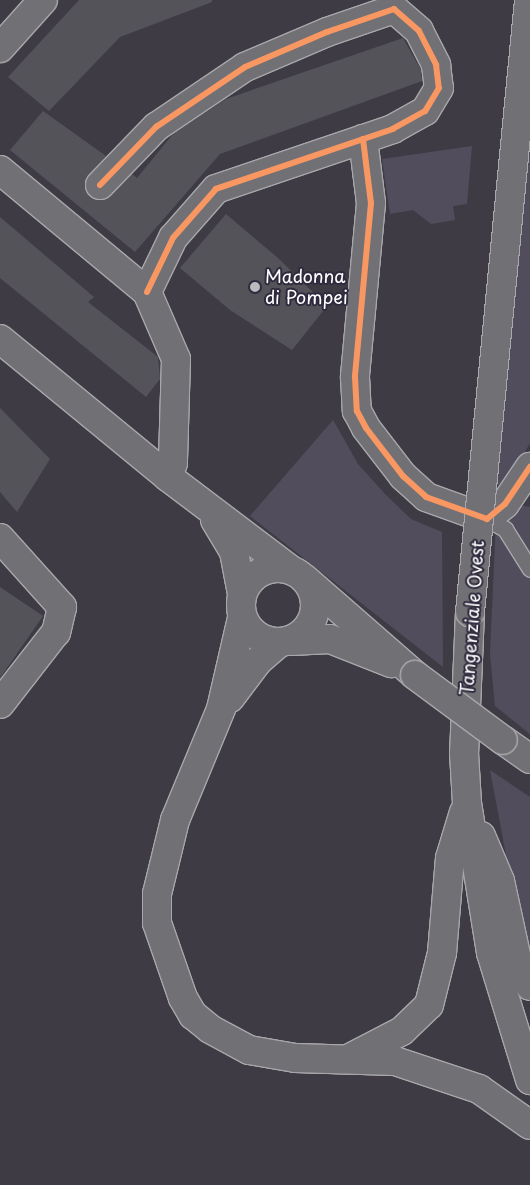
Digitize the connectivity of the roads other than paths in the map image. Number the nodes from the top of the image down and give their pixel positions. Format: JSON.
{"nodes":[{"id":1,"x":43,"y":0,"type":"edge"},
{"id":2,"x":529,"y":0,"type":"edge"},
{"id":3,"x":383,"y":6,"type":"edge"},
{"id":4,"x":0,"y":48,"type":"edge"},
{"id":5,"x":363,"y":139,"type":"junction"},
{"id":6,"x":0,"y":170,"type":"edge"},
{"id":7,"x":100,"y":185,"type":"dead end"},
{"id":8,"x":147,"y":292,"type":"junction"},
{"id":9,"x":0,"y":339,"type":"edge"},
{"id":10,"x":530,"y":467,"type":"edge"},
{"id":11,"x":168,"y":477,"type":"junction"},
{"id":12,"x":205,"y":504,"type":"junction"},
{"id":13,"x":487,"y":519,"type":"junction"},
{"id":14,"x":0,"y":538,"type":"edge"},
{"id":15,"x":530,"y":569,"type":"edge"},
{"id":16,"x":297,"y":573,"type":"junction"},
{"id":17,"x":242,"y":606,"type":"junction"},
{"id":18,"x":285,"y":642,"type":"junction"},
{"id":19,"x":415,"y":675,"type":"junction"},
{"id":20,"x":0,"y":704,"type":"edge"},
{"id":21,"x":221,"y":708,"type":"junction"},
{"id":22,"x":530,"y":759,"type":"edge"},
{"id":23,"x":467,"y":803,"type":"junction"},
{"id":24,"x":530,"y":986,"type":"edge"},
{"id":25,"x":348,"y":1059,"type":"junction"},
{"id":26,"x":530,"y":1080,"type":"edge"},
{"id":27,"x":530,"y":1125,"type":"edge"}],
"edges":[{"from":1,"to":4,"type":"main road"},
{"from":2,"to":23,"type":"main road","name":"Tangenziale Ovest","bridge":true},
{"from":3,"to":5,"type":"main road"},
{"from":3,"to":7,"type":"main road"},
{"from":5,"to":8,"type":"main road"},
{"from":5,"to":13,"type":"main road"},
{"from":6,"to":8,"type":"main road"},
{"from":8,"to":11,"type":"main road"},
{"from":9,"to":11,"type":"main road"},
{"from":10,"to":13,"type":"main road"},
{"from":11,"to":12,"type":"main road"},
{"from":12,"to":16,"type":"main road"},
{"from":12,"to":17,"type":"main road"},
{"from":13,"to":15,"type":"lane"},
{"from":14,"to":20,"type":"main road"},
{"from":16,"to":17,"type":"main road"},
{"from":16,"to":18,"type":"main road"},
{"from":16,"to":19,"type":"main road"},
{"from":17,"to":18,"type":"main road"},
{"from":17,"to":21,"type":"main road"},
{"from":18,"to":19,"type":"main road"},
{"from":18,"to":21,"type":"main road"},
{"from":19,"to":22,"type":"main road","bridge":true},
{"from":21,"to":25,"type":"main road"},
{"from":23,"to":24,"type":"main road"},
{"from":23,"to":25,"type":"main road"},
{"from":23,"to":26,"type":"main road","name":"Tangenziale Ovest"},
{"from":25,"to":27,"type":"main road"}]}
